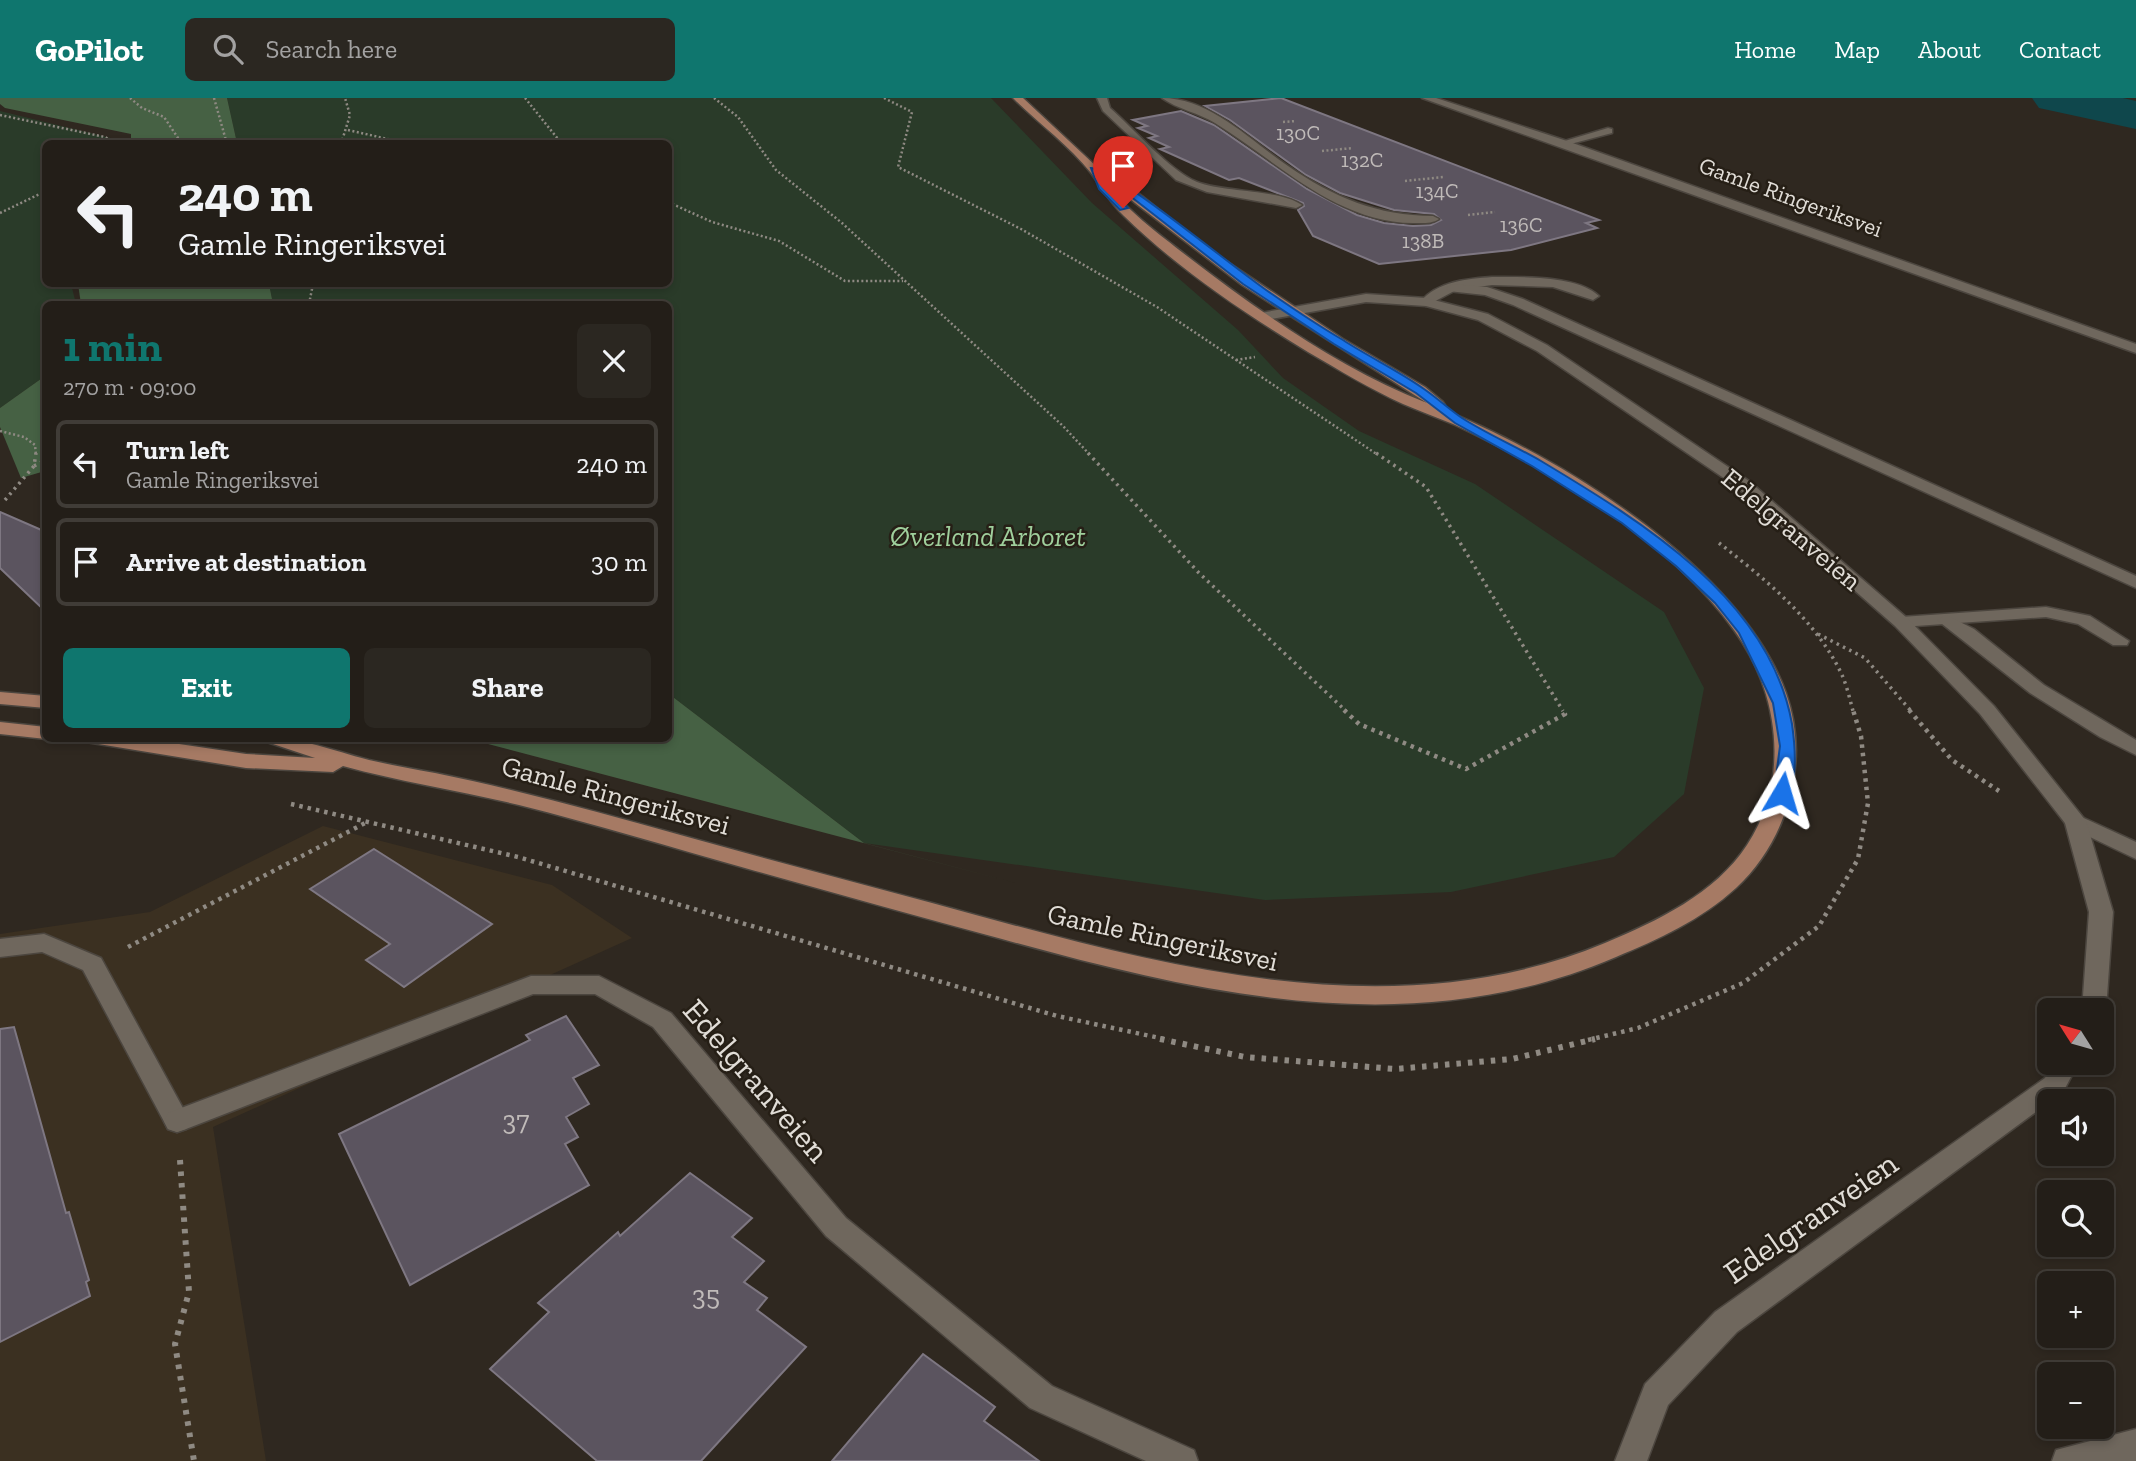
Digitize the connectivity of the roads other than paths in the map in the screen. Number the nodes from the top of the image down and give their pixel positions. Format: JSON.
{"nodes":[{"id":1,"x":1018,"y":98,"type":"edge"},
{"id":2,"x":1102,"y":98,"type":"edge"},
{"id":3,"x":1167,"y":98,"type":"edge"},
{"id":4,"x":1427,"y":98,"type":"edge"},
{"id":5,"x":1608,"y":131,"type":"dead end"},
{"id":6,"x":1563,"y":143,"type":"junction"},
{"id":7,"x":1094,"y":170,"type":"junction"},
{"id":8,"x":1296,"y":205,"type":"dead end"},
{"id":9,"x":1433,"y":219,"type":"dead end"},
{"id":10,"x":1452,"y":288,"type":"junction"},
{"id":11,"x":1593,"y":296,"type":"dead end"},
{"id":12,"x":1426,"y":302,"type":"junction"},
{"id":13,"x":1290,"y":311,"type":"junction"},
{"id":14,"x":1261,"y":317,"type":"junction"},
{"id":15,"x":2136,"y":349,"type":"edge"},
{"id":16,"x":1459,"y":421,"type":"junction"},
{"id":17,"x":2136,"y":583,"type":"edge"},
{"id":18,"x":1946,"y":620,"type":"junction"},
{"id":19,"x":1901,"y":622,"type":"junction"},
{"id":20,"x":2120,"y":641,"type":"dead end"},
{"id":21,"x":0,"y":698,"type":"edge"},
{"id":22,"x":42,"y":702,"type":"edge"},
{"id":23,"x":0,"y":728,"type":"edge"},
{"id":24,"x":42,"y":733,"type":"edge"},
{"id":25,"x":120,"y":742,"type":"edge"},
{"id":26,"x":287,"y":742,"type":"edge"},
{"id":27,"x":2136,"y":749,"type":"edge"},
{"id":28,"x":367,"y":766,"type":"junction"},
{"id":29,"x":2076,"y":821,"type":"junction"},
{"id":30,"x":2136,"y":851,"type":"edge"},
{"id":31,"x":0,"y":948,"type":"edge"},
{"id":32,"x":2095,"y":998,"type":"edge"},
{"id":33,"x":2059,"y":1075,"type":"edge"},
{"id":34,"x":2136,"y":1445,"type":"edge"},
{"id":35,"x":1182,"y":1461,"type":"edge"},
{"id":36,"x":1631,"y":1461,"type":"edge"},
{"id":37,"x":2068,"y":1461,"type":"edge"}],
"edges":[{"from":1,"to":7,"type":"main road","name":"Gamle Ringeriksvei"},
{"from":2,"to":8,"type":"street"},
{"from":3,"to":9,"type":"street"},
{"from":4,"to":6,"type":"street","name":"Gamle Ringeriksvei"},
{"from":5,"to":6,"type":"street"},
{"from":6,"to":15,"type":"street","name":"Gamle Ringeriksvei"},
{"from":7,"to":13,"type":"main road","name":"Gamle Ringeriksvei"},
{"from":7,"to":14,"type":"main road","name":"Gamle Ringeriksvei"},
{"from":10,"to":11,"type":"street"},
{"from":10,"to":12,"type":"street"},
{"from":10,"to":17,"type":"street"},
{"from":12,"to":13,"type":"street","name":"Edelgranveien"},
{"from":12,"to":19,"type":"street","name":"Edelgranveien"},
{"from":13,"to":14,"type":"street","name":"Edelgranveien"},
{"from":13,"to":16,"type":"main road","name":"Gamle Ringeriksvei"},
{"from":14,"to":16,"type":"main road","name":"Gamle Ringeriksvei"},
{"from":16,"to":28,"type":"main road","name":"Gamle Ringeriksvei"},
{"from":18,"to":19,"type":"street"},
{"from":18,"to":20,"type":"street"},
{"from":18,"to":27,"type":"street"},
{"from":19,"to":29,"type":"street","name":"Edelgranveien"},
{"from":21,"to":22,"type":"main road"},
{"from":23,"to":24,"type":"main road"},
{"from":25,"to":28,"type":"main road","name":"Gamle Ringeriksvei"},
{"from":26,"to":28,"type":"main road","name":"Gamle Ringeriksvei"},
{"from":29,"to":30,"type":"street"},
{"from":29,"to":32,"type":"street","name":"Edelgranveien"},
{"from":31,"to":35,"type":"street","name":"Edelgranveien"},
{"from":33,"to":36,"type":"street","name":"Edelgranveien"},
{"from":34,"to":37,"type":"street"}]}
